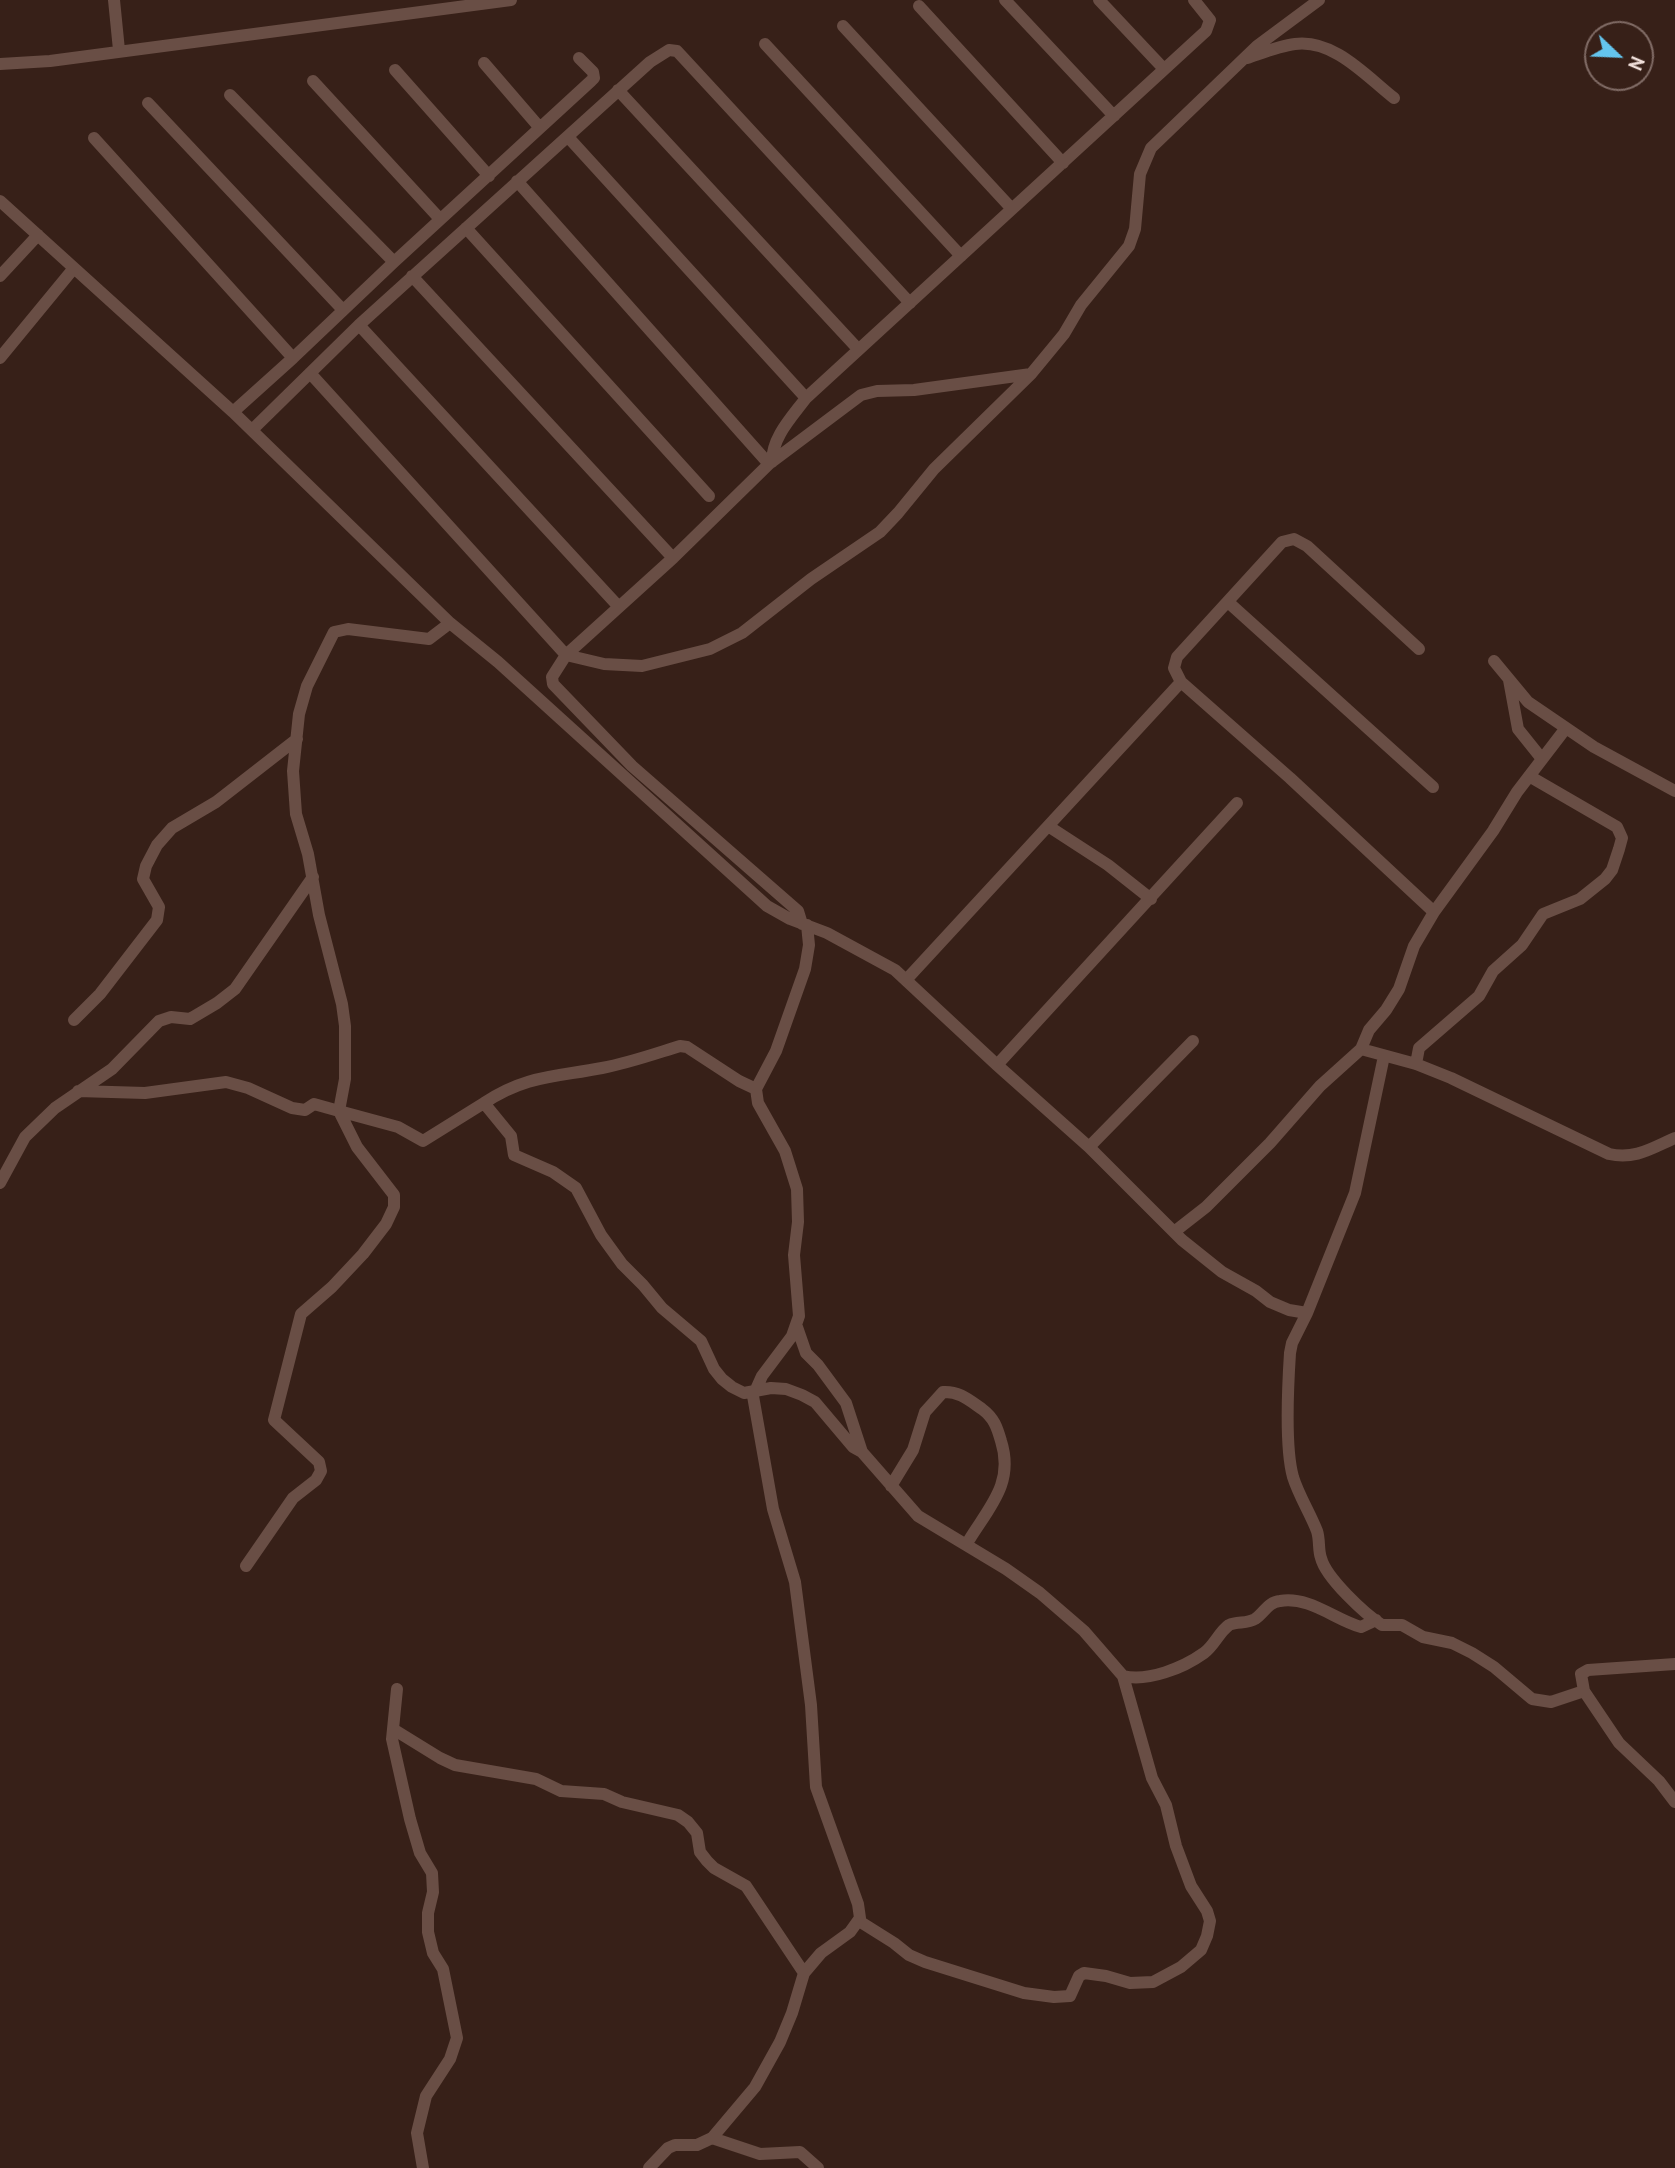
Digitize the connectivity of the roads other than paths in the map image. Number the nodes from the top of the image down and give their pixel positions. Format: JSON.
{"nodes":[{"id":1,"x":114,"y":0,"type":"edge"},
{"id":2,"x":511,"y":0,"type":"edge"},
{"id":3,"x":1005,"y":0,"type":"edge"},
{"id":4,"x":1099,"y":0,"type":"edge"},
{"id":5,"x":1194,"y":0,"type":"edge"},
{"id":6,"x":1318,"y":0,"type":"edge"},
{"id":7,"x":919,"y":6,"type":"dead end"},
{"id":8,"x":843,"y":26,"type":"dead end"},
{"id":9,"x":765,"y":44,"type":"dead end"},
{"id":10,"x":119,"y":50,"type":"junction"},
{"id":11,"x":579,"y":58,"type":"dead end"},
{"id":12,"x":1244,"y":59,"type":"junction"},
{"id":13,"x":484,"y":63,"type":"dead end"},
{"id":14,"x":0,"y":64,"type":"edge"},
{"id":15,"x":1164,"y":69,"type":"junction"},
{"id":16,"x":395,"y":70,"type":"dead end"},
{"id":17,"x":313,"y":81,"type":"dead end"},
{"id":18,"x":618,"y":90,"type":"junction"},
{"id":19,"x":230,"y":94,"type":"dead end"},
{"id":20,"x":1394,"y":98,"type":"dead end"},
{"id":21,"x":148,"y":103,"type":"dead end"},
{"id":22,"x":1114,"y":116,"type":"junction"},
{"id":23,"x":540,"y":128,"type":"junction"},
{"id":24,"x":568,"y":137,"type":"junction"},
{"id":25,"x":94,"y":138,"type":"dead end"},
{"id":26,"x":1063,"y":163,"type":"junction"},
{"id":27,"x":489,"y":176,"type":"junction"},
{"id":28,"x":517,"y":181,"type":"junction"},
{"id":29,"x":0,"y":201,"type":"edge"},
{"id":30,"x":1012,"y":209,"type":"junction"},
{"id":31,"x":440,"y":219,"type":"junction"},
{"id":32,"x":466,"y":228,"type":"junction"},
{"id":33,"x":38,"y":235,"type":"junction"},
{"id":34,"x":961,"y":256,"type":"junction"},
{"id":35,"x":394,"y":262,"type":"junction"},
{"id":36,"x":74,"y":268,"type":"junction"},
{"id":37,"x":0,"y":276,"type":"edge"},
{"id":38,"x":412,"y":276,"type":"junction"},
{"id":39,"x":909,"y":303,"type":"junction"},
{"id":40,"x":343,"y":310,"type":"junction"},
{"id":41,"x":359,"y":325,"type":"junction"},
{"id":42,"x":858,"y":349,"type":"junction"},
{"id":43,"x":0,"y":358,"type":"edge"},
{"id":44,"x":293,"y":358,"type":"junction"},
{"id":45,"x":310,"y":373,"type":"junction"},
{"id":46,"x":1031,"y":374,"type":"junction"},
{"id":47,"x":806,"y":398,"type":"junction"},
{"id":48,"x":233,"y":412,"type":"junction"},
{"id":49,"x":252,"y":430,"type":"junction"},
{"id":50,"x":771,"y":463,"type":"junction"},
{"id":51,"x":709,"y":496,"type":"dead end"},
{"id":52,"x":673,"y":558,"type":"junction"},
{"id":53,"x":1228,"y":602,"type":"junction"},
{"id":54,"x":619,"y":607,"type":"junction"},
{"id":55,"x":450,"y":623,"type":"junction"},
{"id":56,"x":1419,"y":649,"type":"dead end"},
{"id":57,"x":566,"y":655,"type":"junction"},
{"id":58,"x":1494,"y":661,"type":"dead end"},
{"id":59,"x":1508,"y":680,"type":"junction"},
{"id":60,"x":1181,"y":682,"type":"junction"},
{"id":61,"x":1566,"y":728,"type":"junction"},
{"id":62,"x":297,"y":739,"type":"junction"},
{"id":63,"x":1542,"y":759,"type":"junction"},
{"id":64,"x":1529,"y":776,"type":"junction"},
{"id":65,"x":1433,"y":787,"type":"dead end"},
{"id":66,"x":1675,"y":791,"type":"edge"},
{"id":67,"x":1237,"y":803,"type":"dead end"},
{"id":68,"x":1048,"y":826,"type":"junction"},
{"id":69,"x":313,"y":877,"type":"junction"},
{"id":70,"x":1151,"y":899,"type":"junction"},
{"id":71,"x":1434,"y":912,"type":"junction"},
{"id":72,"x":805,"y":925,"type":"junction"},
{"id":73,"x":906,"y":980,"type":"junction"},
{"id":74,"x":74,"y":1020,"type":"dead end"},
{"id":75,"x":1193,"y":1041,"type":"dead end"},
{"id":76,"x":1361,"y":1049,"type":"junction"},
{"id":77,"x":1384,"y":1056,"type":"junction"},
{"id":78,"x":1416,"y":1065,"type":"junction"},
{"id":79,"x":997,"y":1066,"type":"junction"},
{"id":80,"x":756,"y":1089,"type":"junction"},
{"id":81,"x":78,"y":1091,"type":"junction"},
{"id":82,"x":484,"y":1103,"type":"junction"},
{"id":83,"x":339,"y":1111,"type":"junction"},
{"id":84,"x":1675,"y":1138,"type":"edge"},
{"id":85,"x":1089,"y":1147,"type":"junction"},
{"id":86,"x":0,"y":1183,"type":"edge"},
{"id":87,"x":1174,"y":1232,"type":"junction"},
{"id":88,"x":1307,"y":1313,"type":"junction"},
{"id":89,"x":797,"y":1327,"type":"junction"},
{"id":90,"x":754,"y":1392,"type":"junction"},
{"id":91,"x":862,"y":1452,"type":"junction"},
{"id":92,"x":891,"y":1486,"type":"junction"},
{"id":93,"x":966,"y":1545,"type":"junction"},
{"id":94,"x":246,"y":1566,"type":"dead end"},
{"id":95,"x":1376,"y":1620,"type":"junction"},
{"id":96,"x":1675,"y":1664,"type":"edge"},
{"id":97,"x":1123,"y":1676,"type":"junction"},
{"id":98,"x":397,"y":1689,"type":"dead end"},
{"id":99,"x":1584,"y":1691,"type":"junction"},
{"id":100,"x":393,"y":1729,"type":"junction"},
{"id":101,"x":1675,"y":1802,"type":"edge"},
{"id":102,"x":859,"y":1921,"type":"junction"},
{"id":103,"x":804,"y":1973,"type":"junction"},
{"id":104,"x":712,"y":2137,"type":"junction"},
{"id":105,"x":423,"y":2168,"type":"edge"},
{"id":106,"x":649,"y":2168,"type":"edge"},
{"id":107,"x":818,"y":2168,"type":"edge"}],
"edges":[{"from":1,"to":10,"type":"street"},
{"from":2,"to":10,"type":"street"},
{"from":3,"to":22,"type":"street"},
{"from":4,"to":15,"type":"street"},
{"from":5,"to":15,"type":"street"},
{"from":6,"to":12,"type":"street"},
{"from":7,"to":26,"type":"street"},
{"from":8,"to":30,"type":"street"},
{"from":9,"to":34,"type":"street"},
{"from":10,"to":14,"type":"street"},
{"from":11,"to":23,"type":"street"},
{"from":12,"to":20,"type":"street"},
{"from":12,"to":46,"type":"street"},
{"from":13,"to":23,"type":"street"},
{"from":15,"to":22,"type":"street"},
{"from":16,"to":27,"type":"street"},
{"from":17,"to":31,"type":"street"},
{"from":18,"to":24,"type":"street"},
{"from":18,"to":39,"type":"street"},
{"from":18,"to":42,"type":"street"},
{"from":19,"to":35,"type":"street"},
{"from":21,"to":40,"type":"street"},
{"from":22,"to":26,"type":"street"},
{"from":23,"to":27,"type":"street"},
{"from":24,"to":28,"type":"street"},
{"from":24,"to":47,"type":"street"},
{"from":25,"to":44,"type":"street"},
{"from":26,"to":30,"type":"street"},
{"from":27,"to":31,"type":"street"},
{"from":28,"to":32,"type":"street"},
{"from":28,"to":50,"type":"street"},
{"from":29,"to":33,"type":"street"},
{"from":30,"to":34,"type":"street"},
{"from":31,"to":35,"type":"street"},
{"from":32,"to":38,"type":"street"},
{"from":32,"to":51,"type":"street"},
{"from":33,"to":36,"type":"street"},
{"from":33,"to":37,"type":"street"},
{"from":34,"to":39,"type":"street"},
{"from":35,"to":40,"type":"street"},
{"from":36,"to":43,"type":"street"},
{"from":36,"to":48,"type":"street"},
{"from":38,"to":41,"type":"street"},
{"from":38,"to":52,"type":"street"},
{"from":39,"to":42,"type":"street"},
{"from":40,"to":44,"type":"street"},
{"from":41,"to":45,"type":"street"},
{"from":41,"to":54,"type":"street"},
{"from":42,"to":47,"type":"street"},
{"from":44,"to":48,"type":"street"},
{"from":45,"to":49,"type":"street"},
{"from":45,"to":57,"type":"street"},
{"from":46,"to":50,"type":"street"},
{"from":46,"to":57,"type":"street"},
{"from":47,"to":50,"type":"street"},
{"from":48,"to":49,"type":"street"},
{"from":49,"to":55,"type":"street"},
{"from":50,"to":52,"type":"street"},
{"from":52,"to":54,"type":"street"},
{"from":53,"to":56,"type":"street"},
{"from":53,"to":60,"type":"street"},
{"from":53,"to":65,"type":"street"},
{"from":54,"to":57,"type":"street"},
{"from":55,"to":62,"type":"street"},
{"from":55,"to":72,"type":"street"},
{"from":57,"to":72,"type":"street"},
{"from":58,"to":59,"type":"street"},
{"from":59,"to":61,"type":"street"},
{"from":59,"to":63,"type":"street"},
{"from":60,"to":68,"type":"street"},
{"from":60,"to":71,"type":"street"},
{"from":61,"to":63,"type":"street"},
{"from":61,"to":66,"type":"street"},
{"from":62,"to":69,"type":"street"},
{"from":62,"to":74,"type":"street"},
{"from":63,"to":64,"type":"street"},
{"from":64,"to":71,"type":"street"},
{"from":64,"to":78,"type":"street"},
{"from":67,"to":70,"type":"street"},
{"from":68,"to":70,"type":"street"},
{"from":68,"to":73,"type":"street"},
{"from":69,"to":81,"type":"street"},
{"from":69,"to":83,"type":"street"},
{"from":70,"to":79,"type":"street"},
{"from":71,"to":76,"type":"street"},
{"from":72,"to":73,"type":"street"},
{"from":72,"to":80,"type":"street"},
{"from":73,"to":79,"type":"street"},
{"from":75,"to":85,"type":"street"},
{"from":76,"to":77,"type":"street"},
{"from":76,"to":87,"type":"street"},
{"from":77,"to":78,"type":"street"},
{"from":77,"to":88,"type":"street"},
{"from":78,"to":84,"type":"street"},
{"from":79,"to":85,"type":"street"},
{"from":80,"to":82,"type":"street"},
{"from":80,"to":89,"type":"street"},
{"from":81,"to":83,"type":"street"},
{"from":81,"to":86,"type":"street"},
{"from":82,"to":83,"type":"street"},
{"from":82,"to":90,"type":"street"},
{"from":83,"to":94,"type":"street"},
{"from":85,"to":87,"type":"street"},
{"from":87,"to":88,"type":"street"},
{"from":88,"to":95,"type":"street"},
{"from":89,"to":90,"type":"street"},
{"from":89,"to":91,"type":"street"},
{"from":90,"to":91,"type":"street"},
{"from":90,"to":102,"type":"street"},
{"from":91,"to":92,"type":"street"},
{"from":92,"to":93,"type":"street"},
{"from":92,"to":93,"type":"street"},
{"from":93,"to":97,"type":"street"},
{"from":95,"to":97,"type":"street"},
{"from":95,"to":99,"type":"street"},
{"from":96,"to":99,"type":"street"},
{"from":97,"to":102,"type":"street"},
{"from":98,"to":100,"type":"street"},
{"from":99,"to":101,"type":"street"},
{"from":100,"to":103,"type":"street"},
{"from":100,"to":105,"type":"street"},
{"from":102,"to":103,"type":"street"},
{"from":103,"to":104,"type":"street"},
{"from":104,"to":106,"type":"street"},
{"from":104,"to":107,"type":"street"}]}
